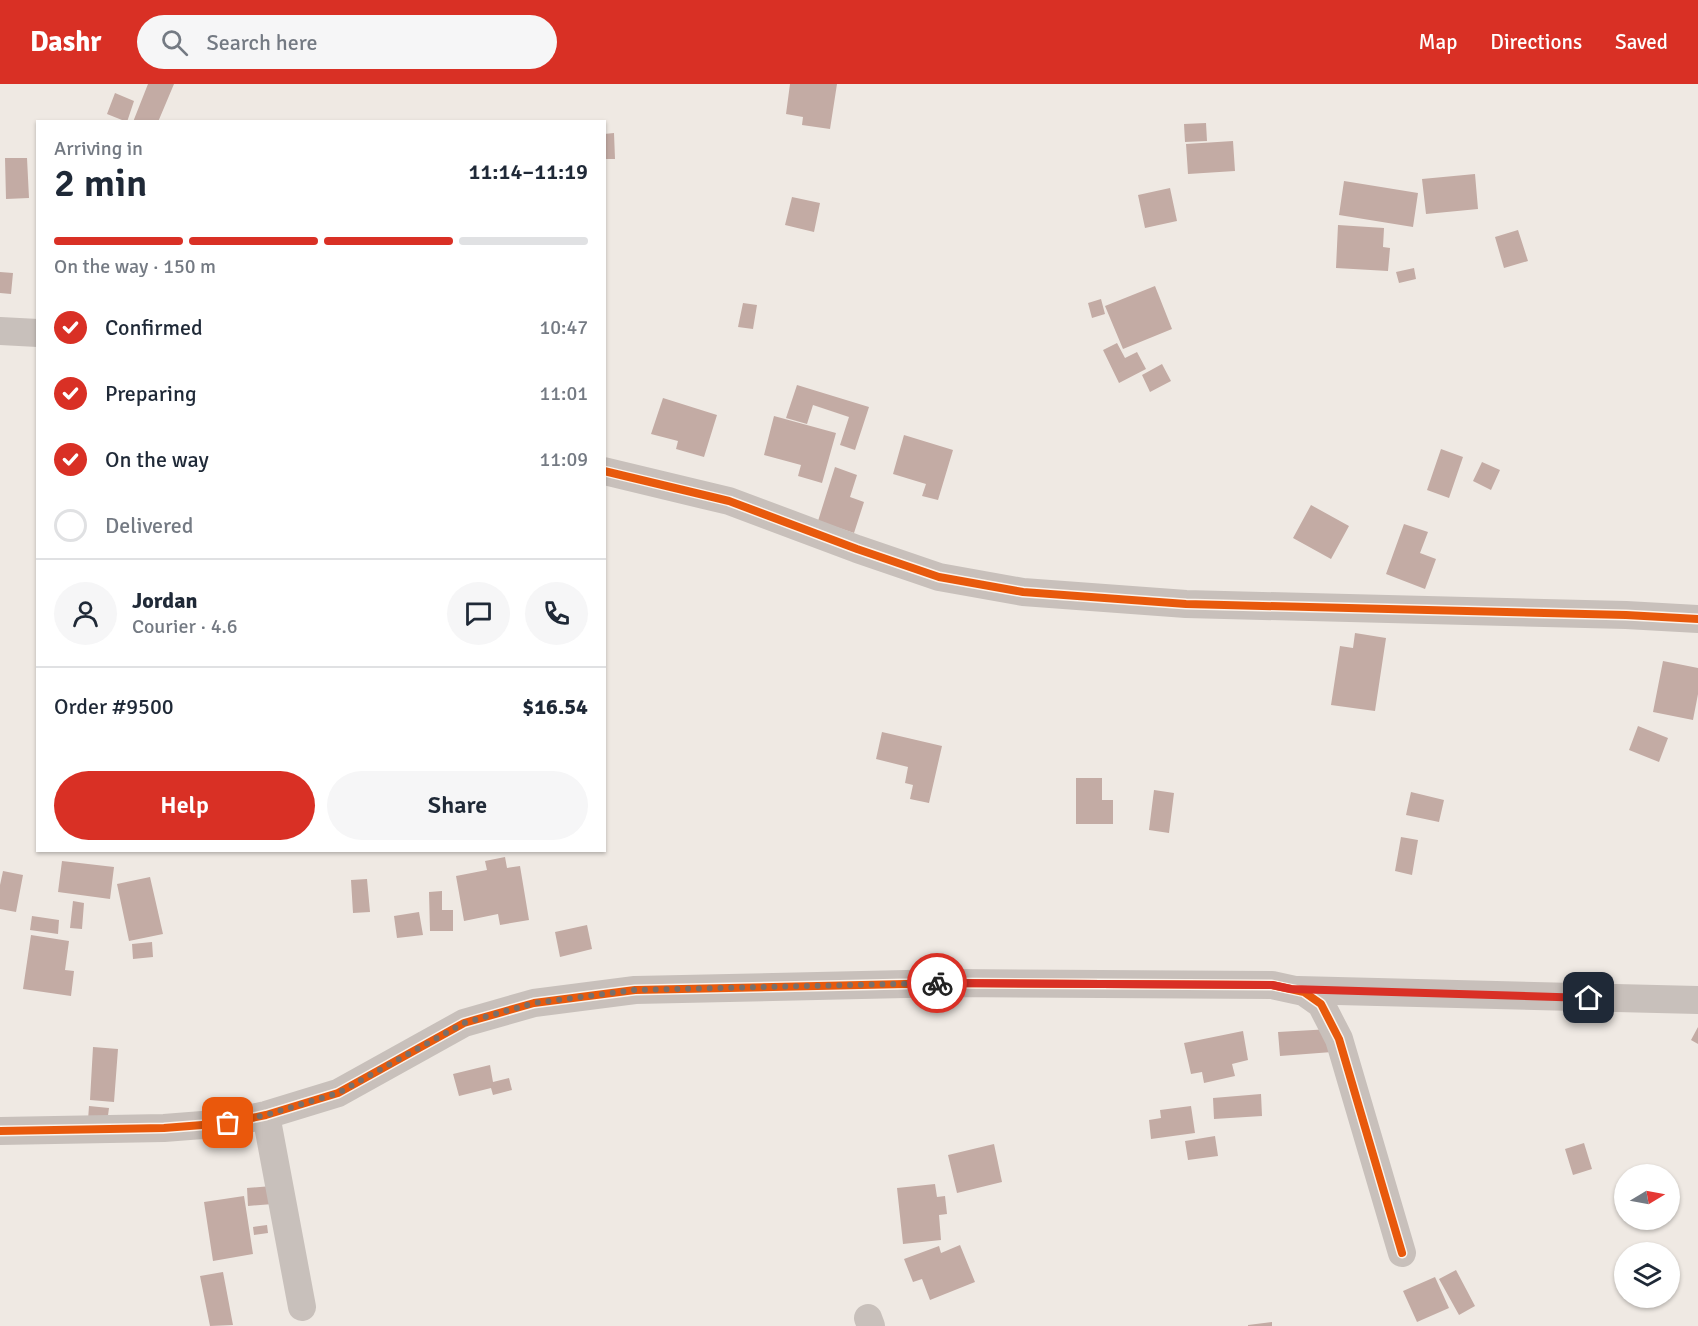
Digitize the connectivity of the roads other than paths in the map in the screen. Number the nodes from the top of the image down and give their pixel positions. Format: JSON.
{"nodes":[{"id":1,"x":0,"y":331,"type":"edge"},
{"id":2,"x":36,"y":333,"type":"edge"},
{"id":3,"x":606,"y":471,"type":"edge"},
{"id":4,"x":1698,"y":619,"type":"edge"},
{"id":5,"x":1291,"y":989,"type":"junction"},
{"id":6,"x":1698,"y":1000,"type":"edge"},
{"id":7,"x":266,"y":1115,"type":"junction"},
{"id":8,"x":0,"y":1131,"type":"edge"},
{"id":9,"x":1402,"y":1253,"type":"dead end"},
{"id":10,"x":302,"y":1307,"type":"dead end"}],
"edges":[{"from":1,"to":2,"type":"street"},
{"from":3,"to":4,"type":"street"},
{"from":5,"to":6,"type":"street"},
{"from":5,"to":7,"type":"street"},
{"from":5,"to":9,"type":"street"},
{"from":7,"to":8,"type":"street"},
{"from":7,"to":10,"type":"street"}]}
